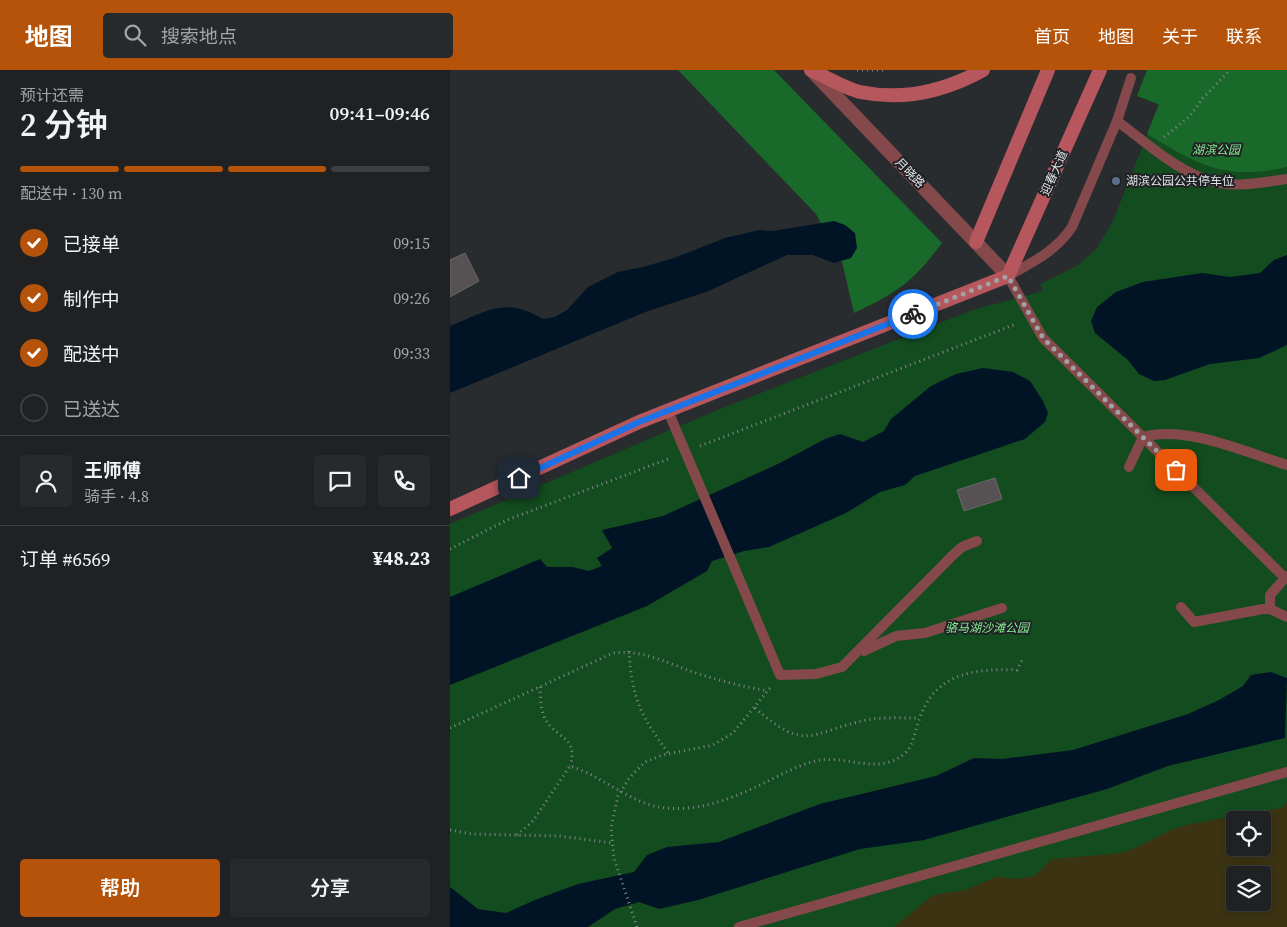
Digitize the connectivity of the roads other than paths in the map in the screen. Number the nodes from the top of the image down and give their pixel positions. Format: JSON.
{"nodes":[{"id":1,"x":811,"y":70,"type":"edge"},
{"id":2,"x":983,"y":70,"type":"edge"},
{"id":3,"x":1048,"y":70,"type":"edge"},
{"id":4,"x":1100,"y":70,"type":"edge"},
{"id":5,"x":1131,"y":78,"type":"dead end"},
{"id":6,"x":1117,"y":121,"type":"junction"},
{"id":7,"x":1287,"y":179,"type":"edge"},
{"id":8,"x":976,"y":242,"type":"junction"},
{"id":9,"x":1008,"y":276,"type":"junction"},
{"id":10,"x":668,"y":411,"type":"junction"},
{"id":11,"x":1143,"y":437,"type":"junction"},
{"id":12,"x":1287,"y":465,"type":"edge"},
{"id":13,"x":1129,"y":467,"type":"dead end"},
{"id":14,"x":450,"y":509,"type":"edge"},
{"id":15,"x":977,"y":541,"type":"dead end"},
{"id":16,"x":1286,"y":577,"type":"edge"},
{"id":17,"x":1181,"y":606,"type":"dead end"},
{"id":18,"x":1002,"y":608,"type":"dead end"},
{"id":19,"x":1270,"y":609,"type":"junction"},
{"id":20,"x":1287,"y":616,"type":"edge"},
{"id":21,"x":858,"y":653,"type":"junction"},
{"id":22,"x":1287,"y":772,"type":"edge"},
{"id":23,"x":739,"y":927,"type":"edge"}],
"edges":[{"from":1,"to":2,"type":"main road"},
{"from":1,"to":8,"type":"street","name":"月晓路"},
{"from":3,"to":8,"type":"main road"},
{"from":4,"to":9,"type":"main road","name":"迎春大道"},
{"from":5,"to":6,"type":"lane"},
{"from":6,"to":7,"type":"lane"},
{"from":6,"to":9,"type":"lane"},
{"from":8,"to":9,"type":"street","name":"月晓路"},
{"from":9,"to":10,"type":"main road"},
{"from":9,"to":11,"type":"lane"},
{"from":10,"to":14,"type":"main road"},
{"from":10,"to":21,"type":"lane"},
{"from":11,"to":12,"type":"lane"},
{"from":11,"to":13,"type":"lane"},
{"from":11,"to":16,"type":"lane"},
{"from":15,"to":21,"type":"lane"},
{"from":16,"to":19,"type":"lane"},
{"from":17,"to":19,"type":"lane"},
{"from":18,"to":21,"type":"lane"},
{"from":19,"to":20,"type":"lane"},
{"from":22,"to":23,"type":"lane"}]}
